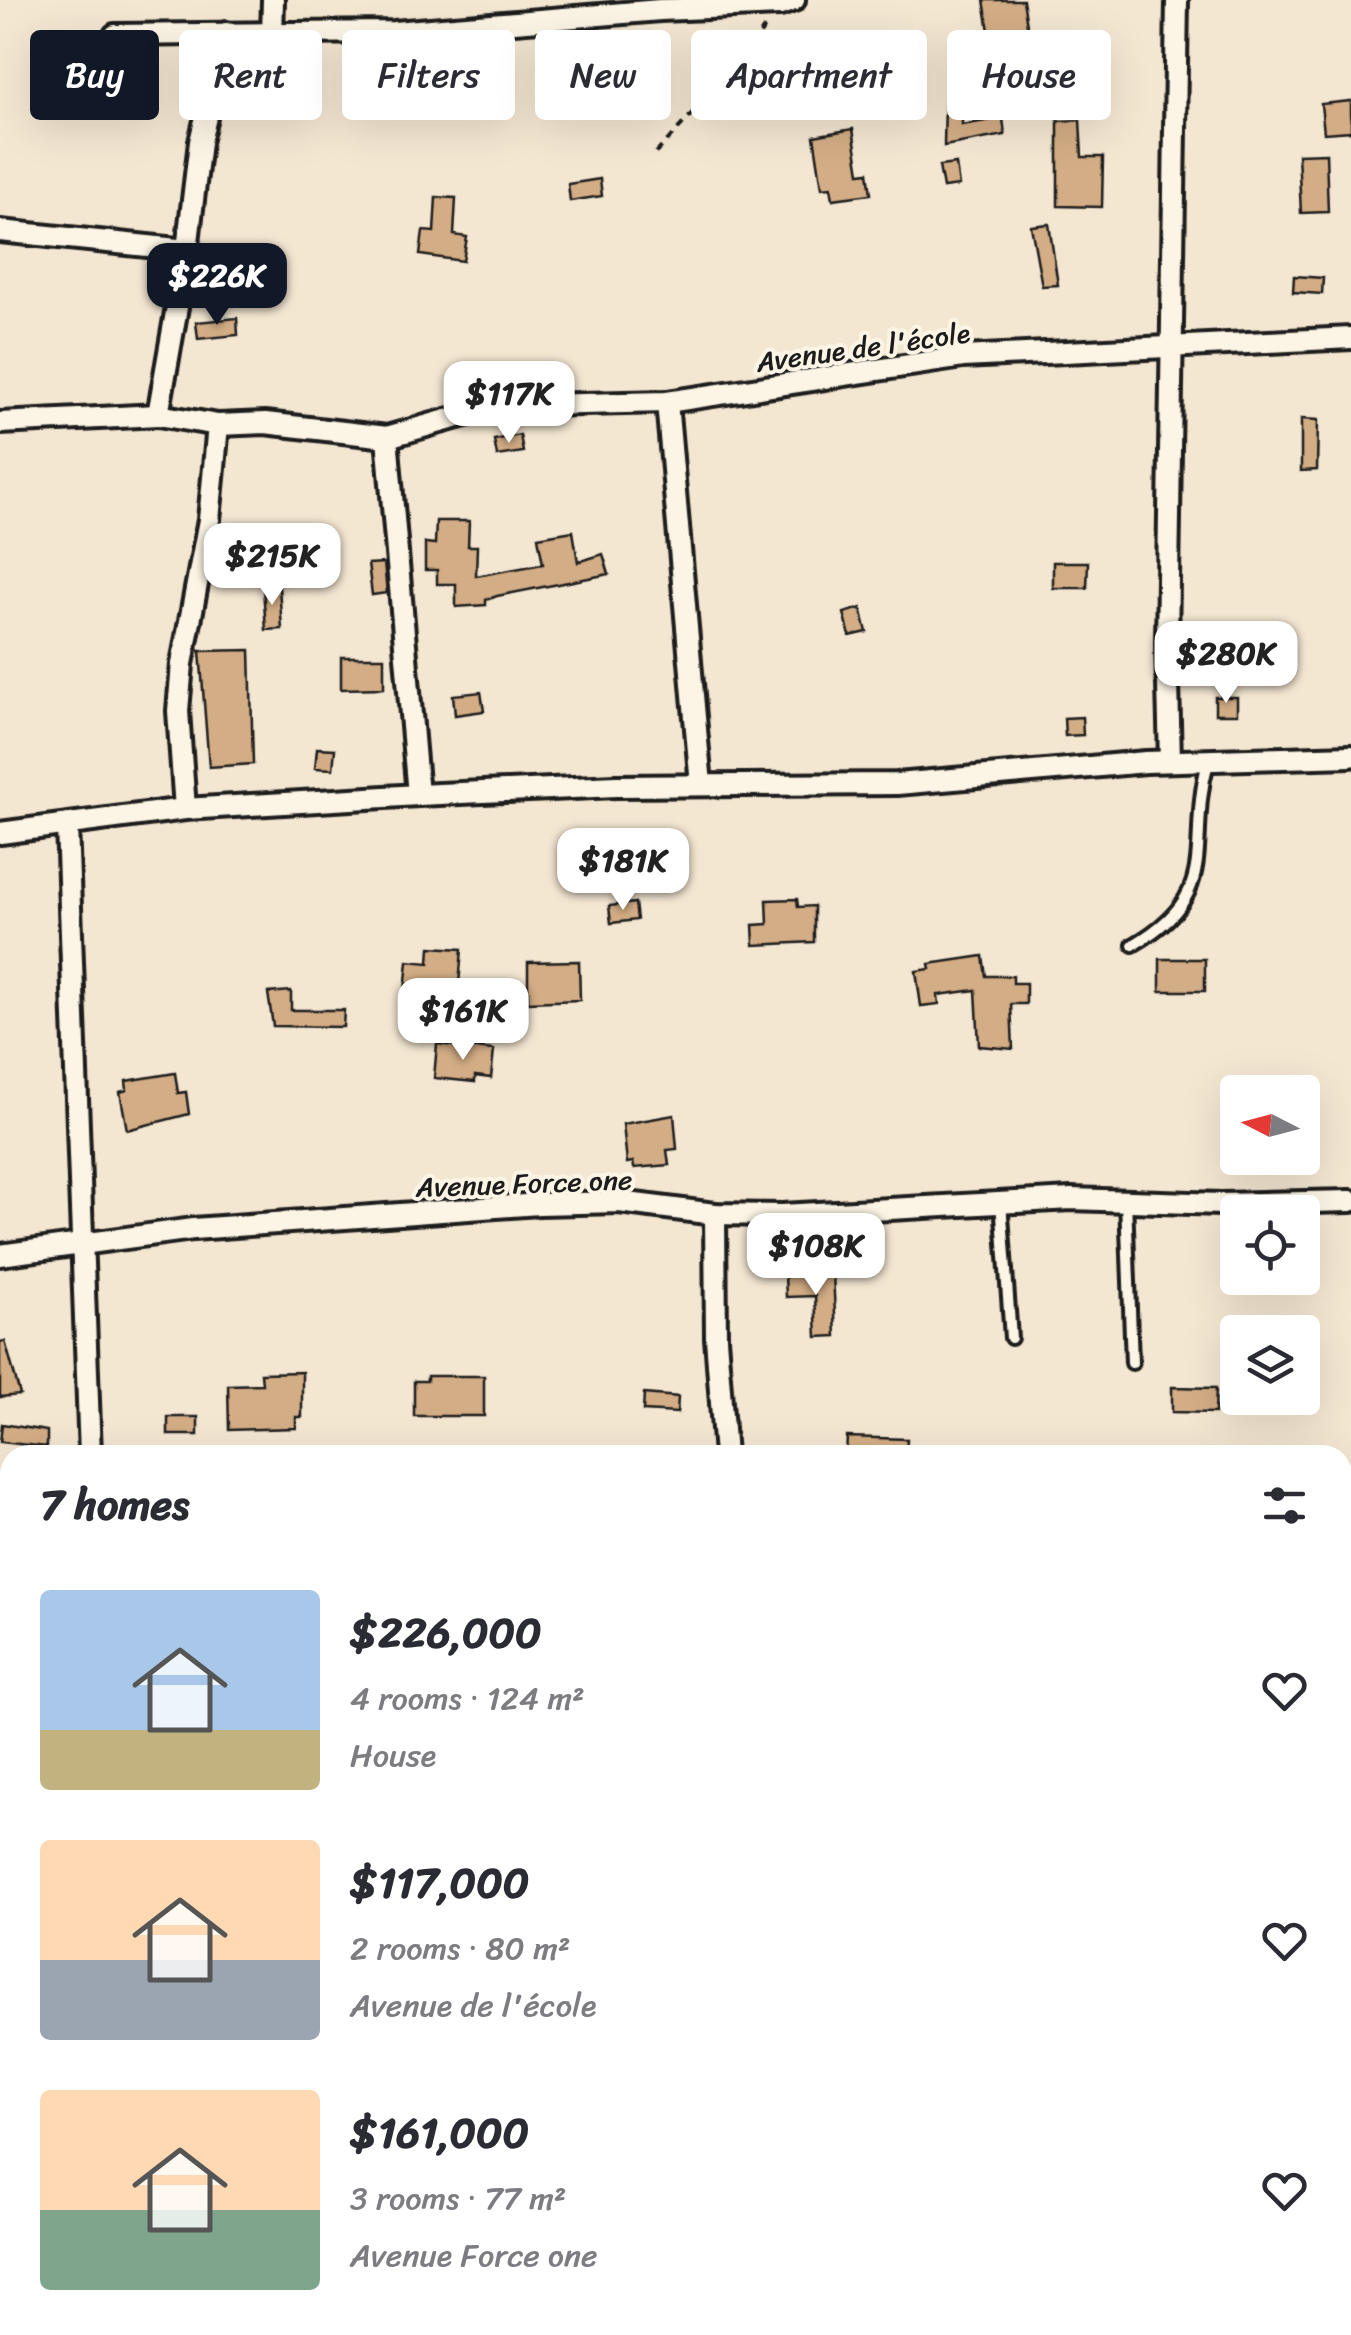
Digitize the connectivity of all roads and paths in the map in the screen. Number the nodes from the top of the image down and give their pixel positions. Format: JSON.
{"nodes":[{"id":1,"x":273,"y":0,"type":"edge"},
{"id":2,"x":1177,"y":0,"type":"edge"},
{"id":3,"x":787,"y":3,"type":"edge"},
{"id":4,"x":272,"y":30,"type":"edge"},
{"id":5,"x":322,"y":34,"type":"edge"},
{"id":6,"x":205,"y":120,"type":"edge"},
{"id":7,"x":656,"y":153,"type":"dead end"},
{"id":8,"x":0,"y":230,"type":"edge"},
{"id":9,"x":187,"y":250,"type":"junction"},
{"id":10,"x":1351,"y":338,"type":"edge"},
{"id":11,"x":1171,"y":350,"type":"junction"},
{"id":12,"x":667,"y":402,"type":"junction"},
{"id":13,"x":158,"y":415,"type":"junction"},
{"id":14,"x":0,"y":424,"type":"edge"},
{"id":15,"x":218,"y":425,"type":"junction"},
{"id":16,"x":388,"y":437,"type":"junction"},
{"id":17,"x":1347,"y":756,"type":"edge"},
{"id":18,"x":1170,"y":761,"type":"junction"},
{"id":19,"x":1208,"y":762,"type":"junction"},
{"id":20,"x":701,"y":785,"type":"junction"},
{"id":21,"x":418,"y":795,"type":"junction"},
{"id":22,"x":185,"y":808,"type":"junction"},
{"id":23,"x":67,"y":825,"type":"junction"},
{"id":24,"x":0,"y":833,"type":"edge"},
{"id":25,"x":1133,"y":946,"type":"dead end"},
{"id":26,"x":1126,"y":1200,"type":"junction"},
{"id":27,"x":1351,"y":1201,"type":"edge"},
{"id":28,"x":1000,"y":1202,"type":"junction"},
{"id":29,"x":715,"y":1214,"type":"junction"},
{"id":30,"x":80,"y":1243,"type":"junction"},
{"id":31,"x":0,"y":1256,"type":"edge"},
{"id":32,"x":1011,"y":1338,"type":"dead end"},
{"id":33,"x":1132,"y":1363,"type":"dead end"},
{"id":34,"x":90,"y":1445,"type":"edge"},
{"id":35,"x":725,"y":1445,"type":"edge"}],
"edges":[{"from":1,"to":4,"type":"street"},
{"from":2,"to":11,"type":"street"},
{"from":3,"to":5,"type":"street"},
{"from":3,"to":7,"type":"path"},
{"from":6,"to":9,"type":"street"},
{"from":8,"to":9,"type":"street"},
{"from":9,"to":13,"type":"street"},
{"from":10,"to":11,"type":"street","name":"Avenue de l'école"},
{"from":11,"to":12,"type":"street","name":"Avenue de l'école"},
{"from":11,"to":18,"type":"street"},
{"from":12,"to":16,"type":"street","name":"Avenue de l'école"},
{"from":12,"to":20,"type":"street"},
{"from":13,"to":14,"type":"street"},
{"from":13,"to":15,"type":"street"},
{"from":15,"to":16,"type":"street"},
{"from":15,"to":22,"type":"street"},
{"from":16,"to":21,"type":"street"},
{"from":17,"to":19,"type":"street"},
{"from":18,"to":19,"type":"street"},
{"from":18,"to":20,"type":"street"},
{"from":19,"to":25,"type":"lane"},
{"from":20,"to":21,"type":"street"},
{"from":21,"to":22,"type":"street"},
{"from":22,"to":23,"type":"street"},
{"from":23,"to":24,"type":"street"},
{"from":23,"to":30,"type":"street"},
{"from":26,"to":27,"type":"street","name":"Avenue Force one"},
{"from":26,"to":28,"type":"street","name":"Avenue Force one"},
{"from":26,"to":33,"type":"lane"},
{"from":28,"to":29,"type":"street","name":"Avenue Force one"},
{"from":28,"to":32,"type":"lane"},
{"from":29,"to":30,"type":"street","name":"Avenue Force one"},
{"from":29,"to":35,"type":"street"},
{"from":30,"to":31,"type":"street","name":"Avenue Force one"},
{"from":30,"to":34,"type":"street"}]}
